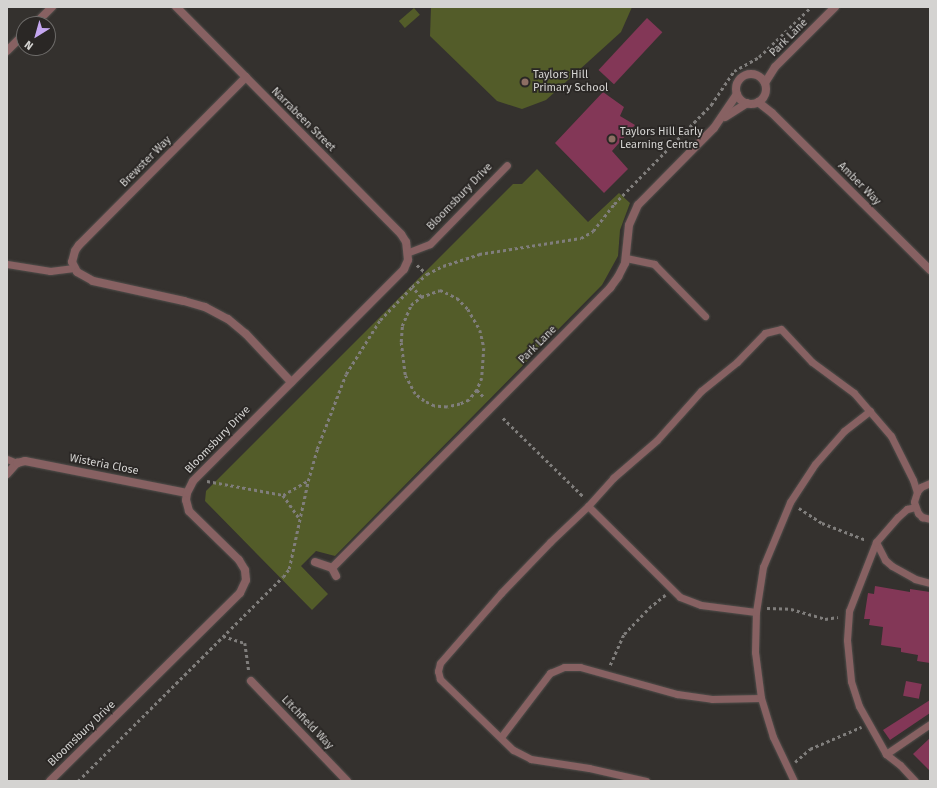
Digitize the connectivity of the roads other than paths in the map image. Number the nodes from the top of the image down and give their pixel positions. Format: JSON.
{"nodes":[{"id":1,"x":52,"y":7,"type":"edge"},
{"id":2,"x":176,"y":7,"type":"edge"},
{"id":3,"x":835,"y":7,"type":"edge"},
{"id":4,"x":42,"y":16,"type":"edge"},
{"id":5,"x":16,"y":42,"type":"edge"},
{"id":6,"x":7,"y":51,"type":"edge"},
{"id":7,"x":775,"y":67,"type":"junction"},
{"id":8,"x":756,"y":75,"type":"junction"},
{"id":9,"x":246,"y":78,"type":"junction"},
{"id":10,"x":765,"y":83,"type":"junction"},
{"id":11,"x":765,"y":93,"type":"junction"},
{"id":12,"x":737,"y":94,"type":"junction"},
{"id":13,"x":758,"y":102,"type":"junction"},
{"id":14,"x":747,"y":103,"type":"junction"},
{"id":15,"x":772,"y":113,"type":"junction"},
{"id":16,"x":722,"y":118,"type":"junction"},
{"id":17,"x":507,"y":164,"type":"dead end"},
{"id":18,"x":408,"y":252,"type":"junction"},
{"id":19,"x":626,"y":258,"type":"junction"},
{"id":20,"x":7,"y":264,"type":"edge"},
{"id":21,"x":74,"y":268,"type":"junction"},
{"id":22,"x":930,"y":270,"type":"edge"},
{"id":23,"x":705,"y":316,"type":"dead end"},
{"id":24,"x":291,"y":382,"type":"junction"},
{"id":25,"x":870,"y":411,"type":"junction"},
{"id":26,"x":7,"y":459,"type":"edge"},
{"id":27,"x":17,"y":463,"type":"junction"},
{"id":28,"x":7,"y":474,"type":"edge"},
{"id":29,"x":930,"y":483,"type":"edge"},
{"id":30,"x":917,"y":492,"type":"junction"},
{"id":31,"x":187,"y":493,"type":"junction"},
{"id":32,"x":589,"y":505,"type":"junction"},
{"id":33,"x":915,"y":508,"type":"junction"},
{"id":34,"x":930,"y":519,"type":"edge"},
{"id":35,"x":876,"y":542,"type":"junction"},
{"id":36,"x":315,"y":562,"type":"dead end"},
{"id":37,"x":332,"y":568,"type":"junction"},
{"id":38,"x":336,"y":576,"type":"dead end"},
{"id":39,"x":930,"y":583,"type":"edge"},
{"id":40,"x":756,"y":610,"type":"junction"},
{"id":41,"x":251,"y":681,"type":"road end"},
{"id":42,"x":761,"y":698,"type":"junction"},
{"id":43,"x":930,"y":724,"type":"edge"},
{"id":44,"x":500,"y":737,"type":"junction"},
{"id":45,"x":886,"y":754,"type":"junction"},
{"id":46,"x":50,"y":781,"type":"edge"},
{"id":47,"x":348,"y":781,"type":"edge"},
{"id":48,"x":646,"y":781,"type":"edge"},
{"id":49,"x":791,"y":781,"type":"edge"},
{"id":50,"x":915,"y":781,"type":"edge"}],
"edges":[{"from":1,"to":4,"type":"street"},
{"from":2,"to":9,"type":"street","name":"Narrabeen Street"},
{"from":3,"to":7,"type":"street","name":"Park Lane"},
{"from":5,"to":6,"type":"street"},
{"from":7,"to":8,"type":"street","name":"Park Lane"},
{"from":7,"to":10,"type":"street","name":"Park Lane"},
{"from":8,"to":10,"type":"street"},
{"from":8,"to":12,"type":"street"},
{"from":9,"to":18,"type":"street","name":"Narrabeen Street"},
{"from":9,"to":21,"type":"street","name":"Brewster Way"},
{"from":10,"to":11,"type":"street"},
{"from":11,"to":13,"type":"street"},
{"from":11,"to":15,"type":"street","name":"Amber Way"},
{"from":12,"to":14,"type":"street"},
{"from":12,"to":16,"type":"street","name":"Park Lane"},
{"from":13,"to":14,"type":"street"},
{"from":13,"to":15,"type":"street","name":"Amber Way"},
{"from":14,"to":16,"type":"street","name":"Park Lane"},
{"from":15,"to":22,"type":"street","name":"Amber Way"},
{"from":16,"to":19,"type":"street","name":"Park Lane"},
{"from":17,"to":18,"type":"lane","name":"Bloomsbury Drive"},
{"from":18,"to":24,"type":"street","name":"Bloomsbury Drive"},
{"from":19,"to":23,"type":"lane"},
{"from":19,"to":37,"type":"street","name":"Park Lane"},
{"from":20,"to":21,"type":"lane"},
{"from":21,"to":24,"type":"street"},
{"from":24,"to":31,"type":"street","name":"Bloomsbury Drive"},
{"from":25,"to":30,"type":"lane"},
{"from":25,"to":32,"type":"lane"},
{"from":25,"to":40,"type":"lane"},
{"from":26,"to":27,"type":"lane","name":"Wisteria Close"},
{"from":27,"to":28,"type":"street"},
{"from":27,"to":31,"type":"street","name":"Wisteria Close"},
{"from":29,"to":30,"type":"lane"},
{"from":30,"to":33,"type":"lane"},
{"from":31,"to":46,"type":"street","name":"Bloomsbury Drive"},
{"from":32,"to":40,"type":"lane"},
{"from":32,"to":44,"type":"lane"},
{"from":33,"to":34,"type":"lane"},
{"from":33,"to":35,"type":"lane"},
{"from":35,"to":39,"type":"lane"},
{"from":35,"to":45,"type":"lane"},
{"from":36,"to":37,"type":"street"},
{"from":37,"to":38,"type":"street"},
{"from":40,"to":42,"type":"lane"},
{"from":41,"to":47,"type":"street","name":"Litchfield Way"},
{"from":42,"to":44,"type":"lane"},
{"from":42,"to":49,"type":"lane"},
{"from":43,"to":45,"type":"lane"},
{"from":44,"to":48,"type":"lane"},
{"from":45,"to":50,"type":"lane"}]}
